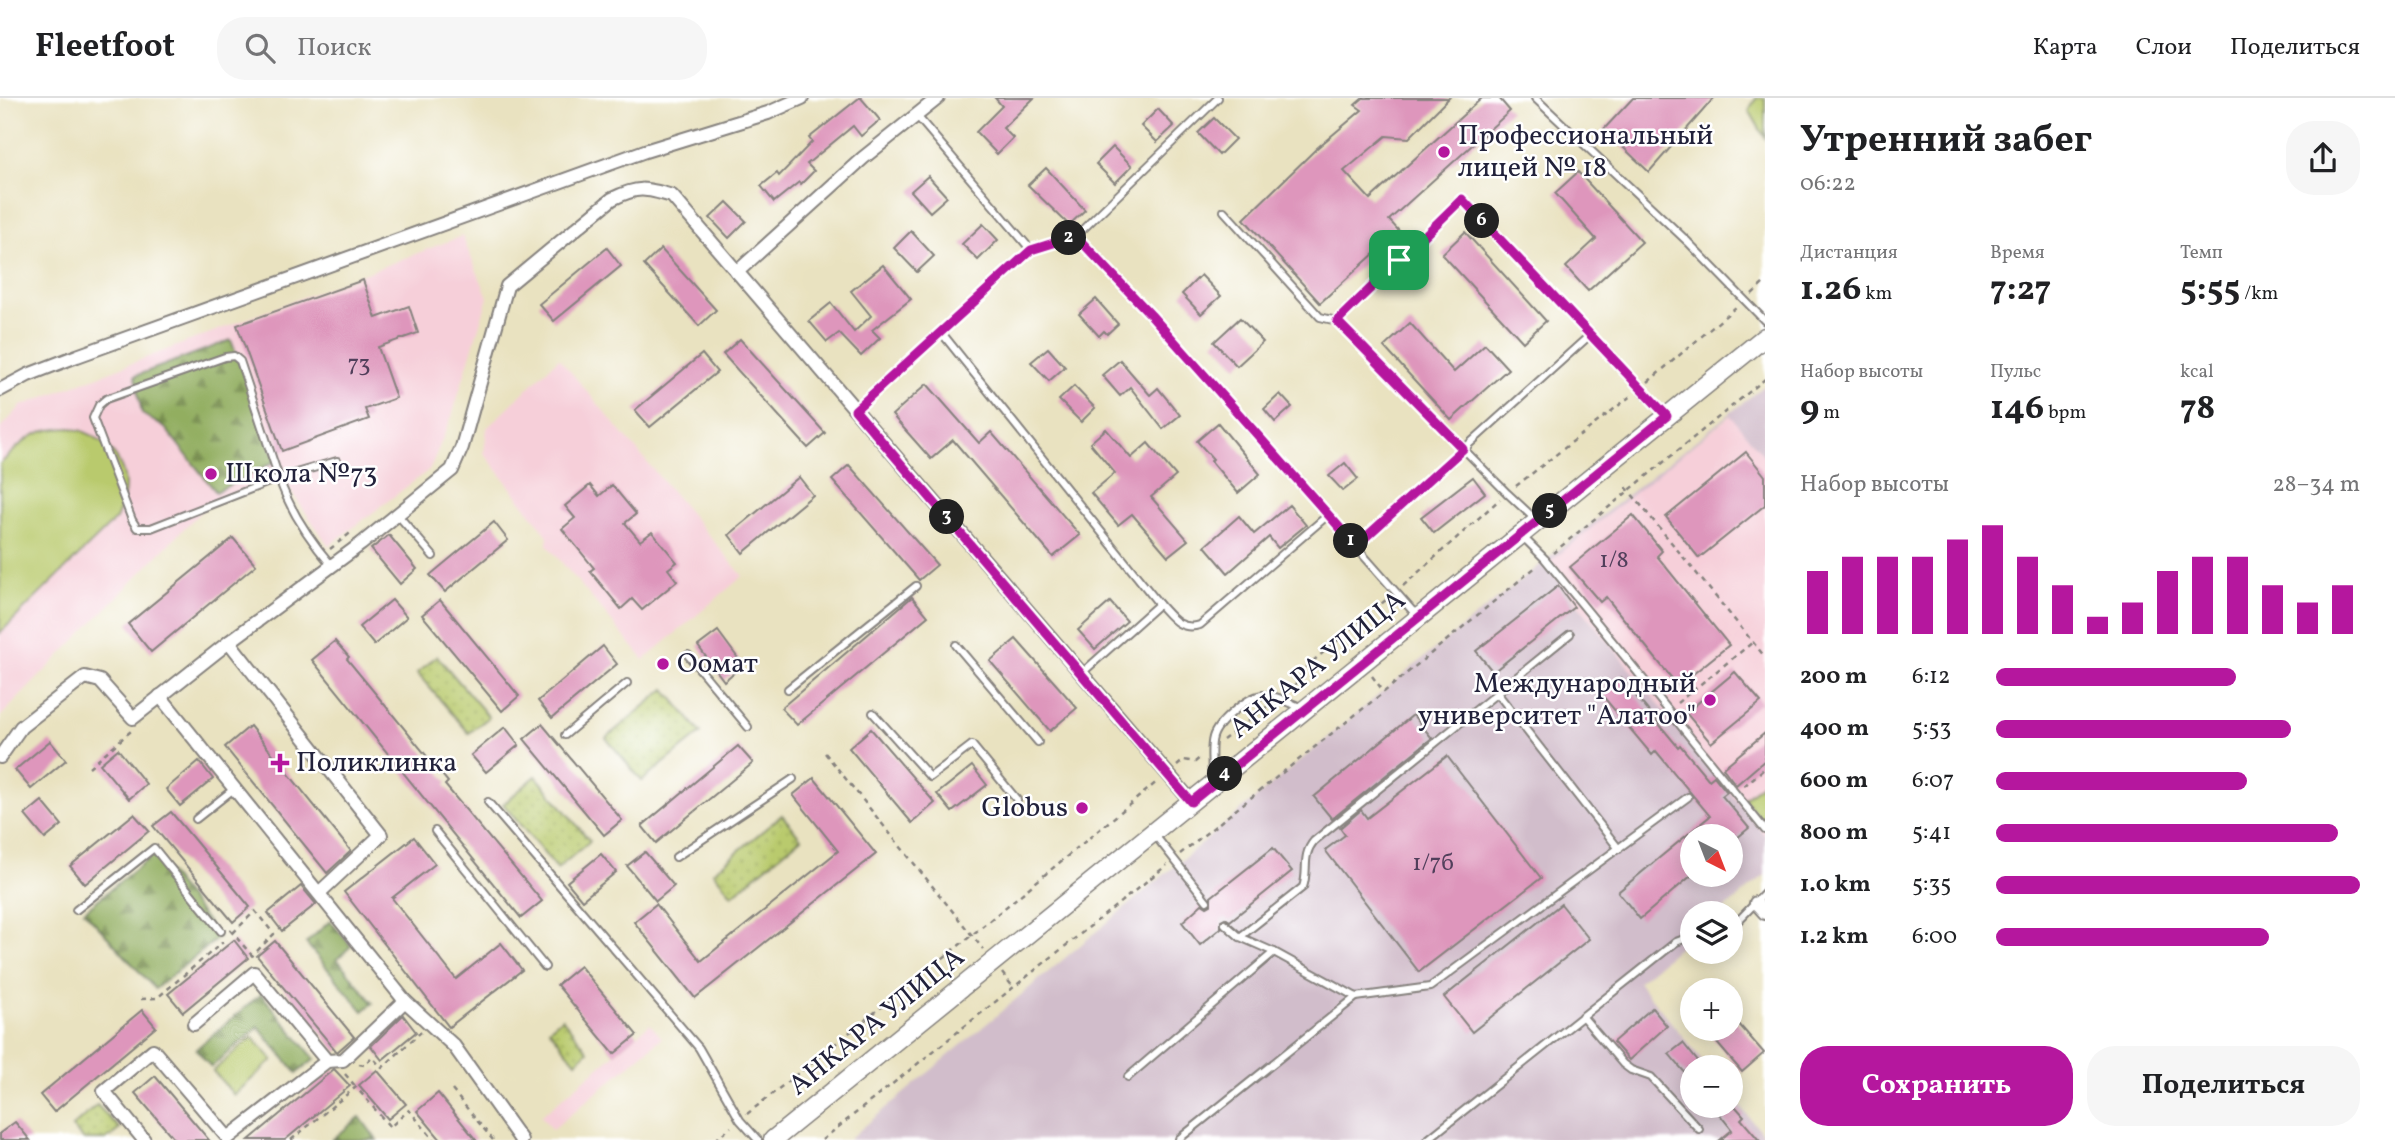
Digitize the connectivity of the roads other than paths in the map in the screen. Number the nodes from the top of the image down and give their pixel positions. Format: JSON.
{"nodes":[{"id":1,"x":802,"y":98,"type":"edge"},
{"id":2,"x":938,"y":98,"type":"edge"},
{"id":3,"x":1217,"y":98,"type":"edge"},
{"id":4,"x":1535,"y":98,"type":"edge"},
{"id":5,"x":918,"y":116,"type":"junction"},
{"id":6,"x":1223,"y":211,"type":"dead end"},
{"id":7,"x":737,"y":272,"type":"junction"},
{"id":8,"x":1337,"y":321,"type":"junction"},
{"id":9,"x":1765,"y":321,"type":"edge"},
{"id":10,"x":941,"y":332,"type":"junction"},
{"id":11,"x":1590,"y":335,"type":"junction"},
{"id":12,"x":1763,"y":343,"type":"edge"},
{"id":13,"x":0,"y":390,"type":"edge"},
{"id":14,"x":855,"y":410,"type":"junction"},
{"id":15,"x":1667,"y":416,"type":"junction"},
{"id":16,"x":1463,"y":449,"type":"junction"},
{"id":17,"x":337,"y":461,"type":"dead end"},
{"id":18,"x":279,"y":478,"type":"junction"},
{"id":19,"x":397,"y":514,"type":"junction"},
{"id":20,"x":1328,"y":515,"type":"junction"},
{"id":21,"x":1538,"y":521,"type":"junction"},
{"id":22,"x":1521,"y":534,"type":"junction"},
{"id":23,"x":1356,"y":546,"type":"junction"},
{"id":24,"x":433,"y":556,"type":"dead end"},
{"id":25,"x":332,"y":566,"type":"junction"},
{"id":26,"x":916,"y":586,"type":"dead end"},
{"id":27,"x":1159,"y":604,"type":"junction"},
{"id":28,"x":1418,"y":618,"type":"junction"},
{"id":29,"x":1570,"y":634,"type":"dead end"},
{"id":30,"x":229,"y":642,"type":"junction"},
{"id":31,"x":956,"y":645,"type":"dead end"},
{"id":32,"x":688,"y":655,"type":"dead end"},
{"id":33,"x":1082,"y":673,"type":"junction"},
{"id":34,"x":627,"y":683,"type":"dead end"},
{"id":35,"x":788,"y":689,"type":"dead end"},
{"id":36,"x":1498,"y":694,"type":"junction"},
{"id":37,"x":160,"y":696,"type":"junction"},
{"id":38,"x":1305,"y":709,"type":"junction"},
{"id":39,"x":873,"y":713,"type":"dead end"},
{"id":40,"x":748,"y":727,"type":"dead end"},
{"id":41,"x":565,"y":735,"type":"dead end"},
{"id":42,"x":1038,"y":742,"type":"dead end"},
{"id":43,"x":0,"y":757,"type":"edge"},
{"id":44,"x":793,"y":779,"type":"dead end"},
{"id":45,"x":235,"y":788,"type":"junction"},
{"id":46,"x":1197,"y":797,"type":"junction"},
{"id":47,"x":1688,"y":797,"type":"dead end"},
{"id":48,"x":1017,"y":800,"type":"dead end"},
{"id":49,"x":488,"y":802,"type":"dead end"},
{"id":50,"x":196,"y":819,"type":"dead end"},
{"id":51,"x":1765,"y":830,"type":"edge"},
{"id":52,"x":435,"y":831,"type":"dead end"},
{"id":53,"x":1153,"y":833,"type":"junction"},
{"id":54,"x":1619,"y":849,"type":"junction"},
{"id":55,"x":676,"y":857,"type":"dead end"},
{"id":56,"x":319,"y":893,"type":"junction"},
{"id":57,"x":1761,"y":898,"type":"edge"},
{"id":58,"x":1207,"y":901,"type":"dead end"},
{"id":59,"x":76,"y":910,"type":"dead end"},
{"id":60,"x":1765,"y":913,"type":"edge"},
{"id":61,"x":1743,"y":916,"type":"edge"},
{"id":62,"x":1225,"y":924,"type":"dead end"},
{"id":63,"x":223,"y":927,"type":"road end"},
{"id":64,"x":1240,"y":937,"type":"junction"},
{"id":65,"x":1680,"y":940,"type":"edge"},
{"id":66,"x":1274,"y":952,"type":"junction"},
{"id":67,"x":545,"y":967,"type":"dead end"},
{"id":68,"x":1356,"y":997,"type":"junction"},
{"id":69,"x":403,"y":1004,"type":"junction"},
{"id":70,"x":1582,"y":1016,"type":"junction"},
{"id":71,"x":194,"y":1024,"type":"dead end"},
{"id":72,"x":333,"y":1060,"type":"junction"},
{"id":73,"x":1128,"y":1077,"type":"dead end"},
{"id":74,"x":1699,"y":1129,"type":"dead end"},
{"id":75,"x":1179,"y":1139,"type":"edge"},
{"id":76,"x":144,"y":1140,"type":"edge"},
{"id":77,"x":521,"y":1140,"type":"edge"},
{"id":78,"x":758,"y":1140,"type":"edge"},
{"id":79,"x":773,"y":1140,"type":"edge"},
{"id":80,"x":1427,"y":1140,"type":"edge"}],
"edges":[{"from":1,"to":13,"type":"street"},
{"from":2,"to":5,"type":"street"},
{"from":3,"to":20,"type":"lane"},
{"from":4,"to":9,"type":"lane"},
{"from":5,"to":7,"type":"street"},
{"from":5,"to":10,"type":"lane"},
{"from":6,"to":8,"type":"lane"},
{"from":7,"to":14,"type":"street"},
{"from":7,"to":19,"type":"street"},
{"from":8,"to":11,"type":"lane"},
{"from":8,"to":16,"type":"lane"},
{"from":10,"to":14,"type":"lane"},
{"from":10,"to":27,"type":"lane"},
{"from":11,"to":15,"type":"lane"},
{"from":11,"to":16,"type":"lane"},
{"from":12,"to":15,"type":"main road","name":"АНКАРА УЛИЦА"},
{"from":14,"to":33,"type":"street"},
{"from":15,"to":21,"type":"main road","name":"АНКАРА УЛИЦА"},
{"from":16,"to":21,"type":"lane"},
{"from":16,"to":23,"type":"lane"},
{"from":17,"to":18,"type":"lane"},
{"from":18,"to":18,"type":"lane"},
{"from":18,"to":25,"type":"lane"},
{"from":19,"to":24,"type":"lane"},
{"from":19,"to":25,"type":"street"},
{"from":20,"to":23,"type":"lane"},
{"from":20,"to":27,"type":"lane"},
{"from":21,"to":22,"type":"main road","name":"АНКАРА УЛИЦА"},
{"from":22,"to":28,"type":"main road","name":"АНКАРА УЛИЦА"},
{"from":22,"to":51,"type":"lane"},
{"from":23,"to":28,"type":"lane"},
{"from":25,"to":30,"type":"street"},
{"from":26,"to":35,"type":"lane"},
{"from":27,"to":33,"type":"lane"},
{"from":28,"to":38,"type":"main road","name":"АНКАРА УЛИЦА"},
{"from":29,"to":36,"type":"lane"},
{"from":30,"to":37,"type":"street"},
{"from":30,"to":56,"type":"street"},
{"from":31,"to":42,"type":"lane"},
{"from":32,"to":40,"type":"lane"},
{"from":33,"to":46,"type":"street"},
{"from":34,"to":41,"type":"lane"},
{"from":36,"to":54,"type":"lane"},
{"from":36,"to":64,"type":"lane"},
{"from":37,"to":43,"type":"street"},
{"from":37,"to":45,"type":"street"},
{"from":38,"to":46,"type":"main road","name":"АНКАРА УЛИЦА"},
{"from":38,"to":46,"type":"lane"},
{"from":39,"to":48,"type":"lane"},
{"from":44,"to":55,"type":"lane"},
{"from":45,"to":50,"type":"lane"},
{"from":45,"to":56,"type":"street"},
{"from":46,"to":53,"type":"main road","name":"АНКАРА УЛИЦА"},
{"from":47,"to":54,"type":"lane"},
{"from":49,"to":78,"type":"lane"},
{"from":52,"to":67,"type":"lane"},
{"from":53,"to":58,"type":"lane"},
{"from":53,"to":79,"type":"main road","name":"АНКАРА УЛИЦА"},
{"from":54,"to":68,"type":"lane"},
{"from":56,"to":69,"type":"street"},
{"from":57,"to":60,"type":"street"},
{"from":57,"to":61,"type":"lane"},
{"from":59,"to":63,"type":"lane"},
{"from":62,"to":64,"type":"lane"},
{"from":64,"to":66,"type":"lane"},
{"from":65,"to":70,"type":"lane"},
{"from":66,"to":68,"type":"lane"},
{"from":66,"to":73,"type":"lane"},
{"from":68,"to":75,"type":"lane"},
{"from":69,"to":72,"type":"street"},
{"from":69,"to":77,"type":"street"},
{"from":70,"to":74,"type":"lane"},
{"from":70,"to":80,"type":"lane"},
{"from":71,"to":72,"type":"street"},
{"from":72,"to":76,"type":"street"}]}
